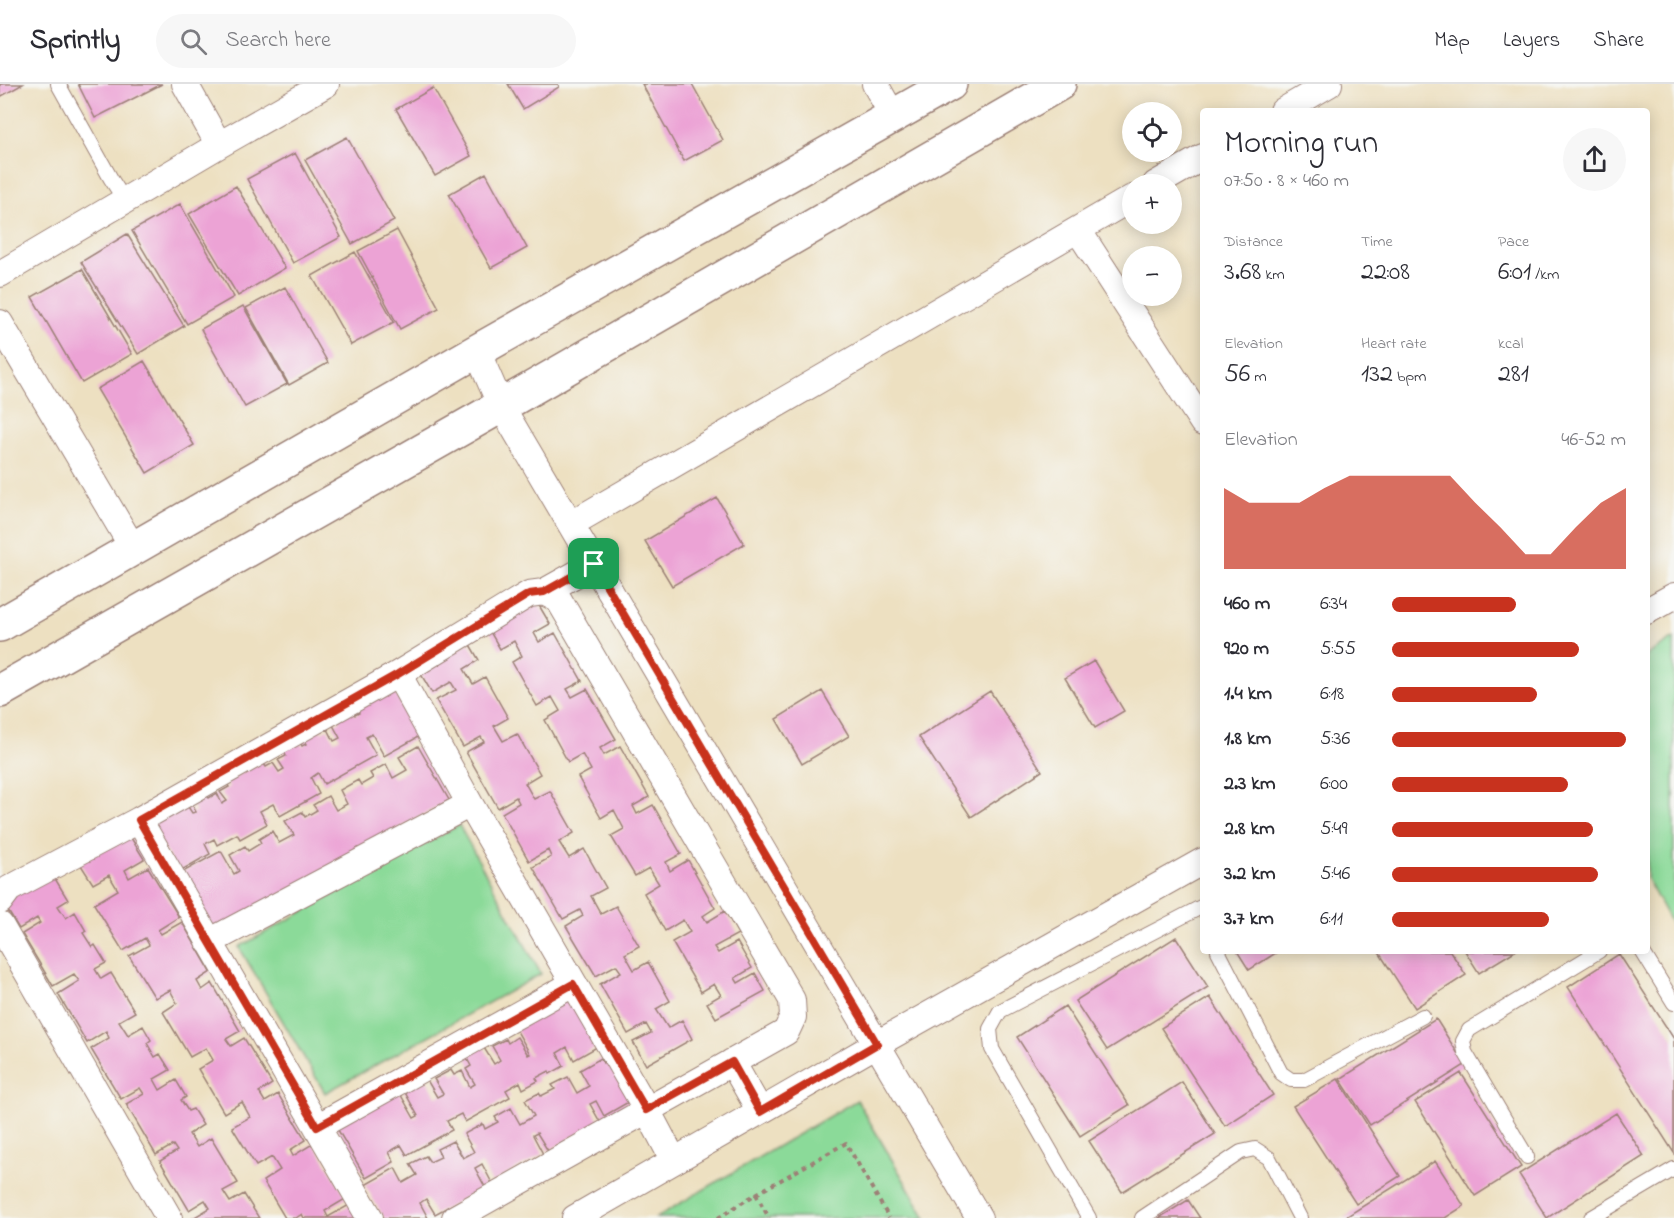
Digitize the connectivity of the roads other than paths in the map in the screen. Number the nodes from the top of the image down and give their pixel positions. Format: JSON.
{"nodes":[{"id":1,"x":58,"y":84,"type":"edge"},
{"id":2,"x":185,"y":84,"type":"edge"},
{"id":3,"x":326,"y":84,"type":"edge"},
{"id":4,"x":874,"y":84,"type":"edge"},
{"id":5,"x":950,"y":84,"type":"edge"},
{"id":6,"x":1059,"y":84,"type":"edge"},
{"id":7,"x":1329,"y":84,"type":"edge"},
{"id":8,"x":1288,"y":108,"type":"edge"},
{"id":9,"x":893,"y":116,"type":"junction"},
{"id":10,"x":219,"y":145,"type":"junction"},
{"id":11,"x":1200,"y":159,"type":"edge"},
{"id":12,"x":1173,"y":174,"type":"edge"},
{"id":13,"x":125,"y":201,"type":"junction"},
{"id":14,"x":1122,"y":204,"type":"edge"},
{"id":15,"x":1077,"y":230,"type":"junction"},
{"id":16,"x":0,"y":274,"type":"edge"},
{"id":17,"x":0,"y":323,"type":"edge"},
{"id":18,"x":477,"y":351,"type":"junction"},
{"id":19,"x":501,"y":406,"type":"junction"},
{"id":20,"x":1200,"y":418,"type":"edge"},
{"id":21,"x":571,"y":524,"type":"junction"},
{"id":22,"x":133,"y":548,"type":"junction"},
{"id":23,"x":594,"y":564,"type":"junction"},
{"id":24,"x":544,"y":592,"type":"junction"},
{"id":25,"x":1674,"y":596,"type":"edge"},
{"id":26,"x":1650,"y":609,"type":"edge"},
{"id":27,"x":0,"y":625,"type":"edge"},
{"id":28,"x":398,"y":674,"type":"junction"},
{"id":29,"x":0,"y":691,"type":"edge"},
{"id":30,"x":470,"y":804,"type":"junction"},
{"id":31,"x":139,"y":820,"type":"junction"},
{"id":32,"x":1200,"y":863,"type":"edge"},
{"id":33,"x":0,"y":901,"type":"edge"},
{"id":34,"x":1200,"y":913,"type":"edge"},
{"id":35,"x":0,"y":925,"type":"edge"},
{"id":36,"x":209,"y":942,"type":"junction"},
{"id":37,"x":1220,"y":954,"type":"edge"},
{"id":38,"x":1594,"y":954,"type":"edge"},
{"id":39,"x":1644,"y":954,"type":"edge"},
{"id":40,"x":573,"y":984,"type":"junction"},
{"id":41,"x":1674,"y":1003,"type":"edge"},
{"id":42,"x":1423,"y":1016,"type":"dead end"},
{"id":43,"x":877,"y":1044,"type":"junction"},
{"id":44,"x":732,"y":1062,"type":"junction"},
{"id":45,"x":646,"y":1110,"type":"junction"},
{"id":46,"x":760,"y":1112,"type":"junction"},
{"id":47,"x":317,"y":1127,"type":"junction"},
{"id":48,"x":1527,"y":1157,"type":"dead end"},
{"id":49,"x":674,"y":1161,"type":"junction"},
{"id":50,"x":1674,"y":1169,"type":"edge"},
{"id":51,"x":169,"y":1218,"type":"edge"},
{"id":52,"x":370,"y":1218,"type":"edge"},
{"id":53,"x":455,"y":1218,"type":"edge"},
{"id":54,"x":576,"y":1218,"type":"edge"},
{"id":55,"x":979,"y":1218,"type":"edge"},
{"id":56,"x":1089,"y":1218,"type":"edge"},
{"id":57,"x":1142,"y":1218,"type":"edge"},
{"id":58,"x":1300,"y":1218,"type":"edge"},
{"id":59,"x":1591,"y":1218,"type":"edge"}],
"edges":[{"from":1,"to":13,"type":"lane"},
{"from":2,"to":10,"type":"street"},
{"from":3,"to":10,"type":"street"},
{"from":4,"to":9,"type":"street"},
{"from":5,"to":9,"type":"street"},
{"from":6,"to":19,"type":"street"},
{"from":7,"to":8,"type":"street"},
{"from":9,"to":18,"type":"street"},
{"from":10,"to":13,"type":"street"},
{"from":11,"to":12,"type":"street"},
{"from":13,"to":16,"type":"street"},
{"from":14,"to":15,"type":"street"},
{"from":15,"to":20,"type":"street"},
{"from":15,"to":21,"type":"street"},
{"from":17,"to":22,"type":"street"},
{"from":18,"to":19,"type":"street"},
{"from":18,"to":22,"type":"street"},
{"from":19,"to":21,"type":"street"},
{"from":19,"to":29,"type":"street"},
{"from":21,"to":23,"type":"street"},
{"from":22,"to":27,"type":"street"},
{"from":23,"to":24,"type":"street"},
{"from":23,"to":43,"type":"street"},
{"from":24,"to":28,"type":"street"},
{"from":24,"to":44,"type":"street"},
{"from":25,"to":26,"type":"street"},
{"from":28,"to":30,"type":"street"},
{"from":28,"to":31,"type":"street"},
{"from":30,"to":36,"type":"street"},
{"from":30,"to":40,"type":"street"},
{"from":31,"to":33,"type":"street"},
{"from":31,"to":36,"type":"street"},
{"from":32,"to":43,"type":"street"},
{"from":34,"to":56,"type":"lane"},
{"from":35,"to":51,"type":"street"},
{"from":36,"to":47,"type":"street"},
{"from":37,"to":42,"type":"lane"},
{"from":38,"to":48,"type":"lane"},
{"from":39,"to":41,"type":"lane"},
{"from":40,"to":45,"type":"street"},
{"from":40,"to":47,"type":"street"},
{"from":43,"to":46,"type":"street"},
{"from":43,"to":55,"type":"street"},
{"from":44,"to":45,"type":"street"},
{"from":44,"to":46,"type":"street"},
{"from":45,"to":49,"type":"street"},
{"from":45,"to":53,"type":"street"},
{"from":46,"to":49,"type":"street"},
{"from":47,"to":52,"type":"street"},
{"from":49,"to":54,"type":"street"},
{"from":50,"to":59,"type":"lane"},
{"from":57,"to":58,"type":"lane"}]}
